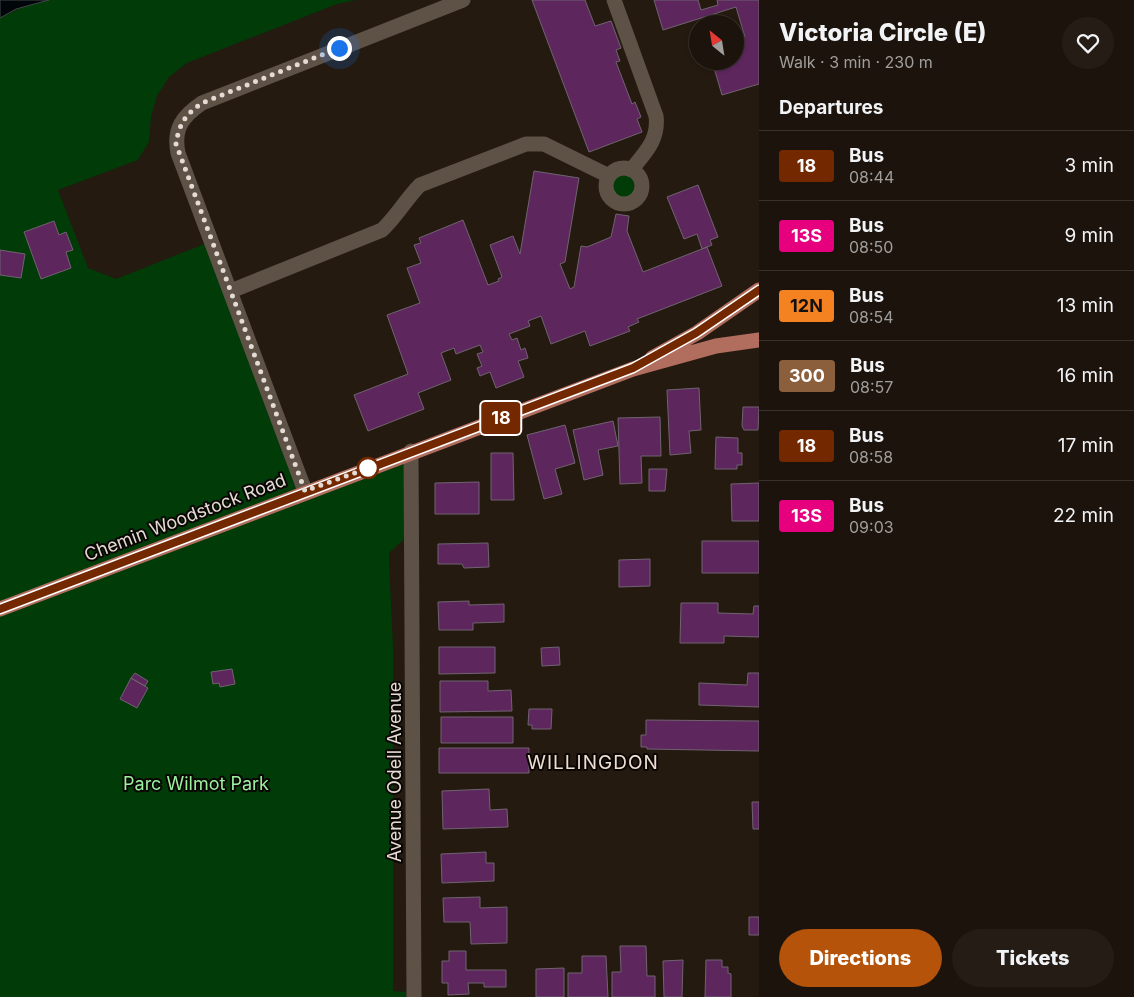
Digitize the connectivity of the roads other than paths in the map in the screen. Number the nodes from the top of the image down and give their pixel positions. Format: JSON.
{"nodes":[{"id":1,"x":463,"y":0,"type":"edge"},
{"id":2,"x":614,"y":0,"type":"edge"},
{"id":3,"x":631,"y":170,"type":"junction"},
{"id":4,"x":609,"y":176,"type":"junction"},
{"id":5,"x":759,"y":290,"type":"edge"},
{"id":6,"x":231,"y":291,"type":"junction"},
{"id":7,"x":759,"y":340,"type":"edge"},
{"id":8,"x":633,"y":368,"type":"junction"},
{"id":9,"x":411,"y":452,"type":"junction"},
{"id":10,"x":305,"y":491,"type":"junction"},
{"id":11,"x":0,"y":609,"type":"edge"},
{"id":12,"x":414,"y":997,"type":"edge"}],
"edges":[{"from":1,"to":6,"type":"street"},
{"from":2,"to":3,"type":"street"},
{"from":3,"to":4,"type":"street"},
{"from":3,"to":4,"type":"street"},
{"from":4,"to":6,"type":"street"},
{"from":5,"to":8,"type":"main road"},
{"from":6,"to":10,"type":"street"},
{"from":7,"to":8,"type":"main road"},
{"from":8,"to":9,"type":"main road","name":"Chemin Woodstock Road"},
{"from":9,"to":10,"type":"main road","name":"Chemin Woodstock Road"},
{"from":9,"to":12,"type":"street","name":"Avenue Odell Avenue"},
{"from":10,"to":11,"type":"main road","name":"Chemin Woodstock Road"}]}
